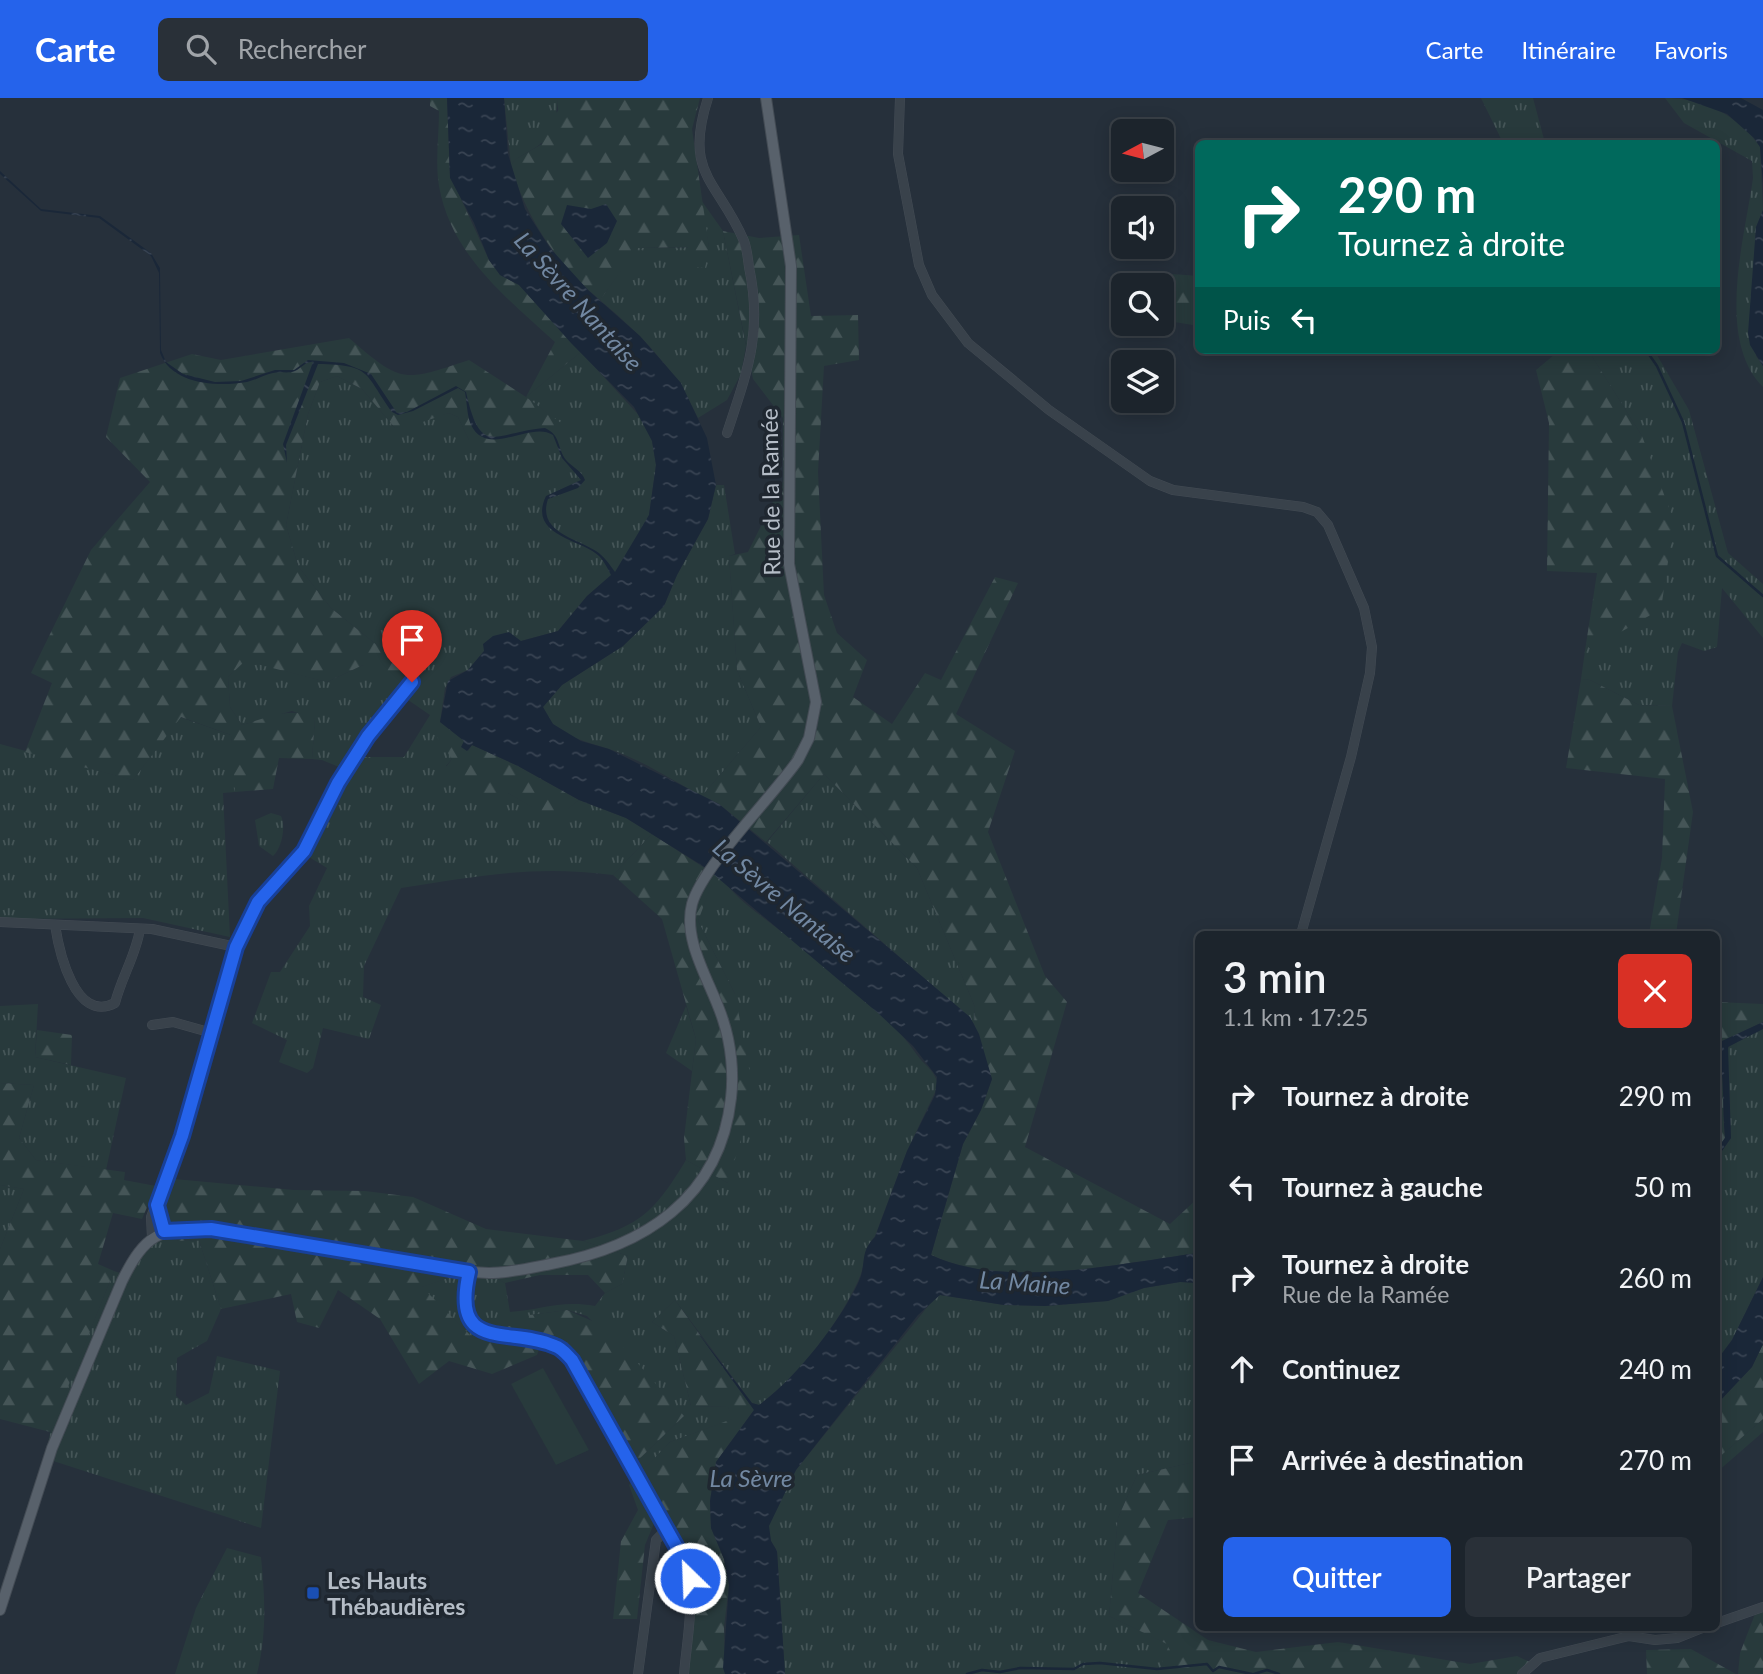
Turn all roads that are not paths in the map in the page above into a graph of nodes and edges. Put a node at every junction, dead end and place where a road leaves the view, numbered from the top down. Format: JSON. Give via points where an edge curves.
{"nodes":[{"id":1,"x":708,"y":98,"type":"edge"},
{"id":2,"x":766,"y":98,"type":"edge"},
{"id":3,"x":900,"y":98,"type":"edge"},
{"id":4,"x":727,"y":433,"type":"dead end"},
{"id":5,"x":412,"y":682,"type":"dead end"},
{"id":6,"x":0,"y":922,"type":"edge"},
{"id":7,"x":55,"y":925,"type":"junction"},
{"id":8,"x":141,"y":929,"type":"junction"},
{"id":9,"x":1302,"y":931,"type":"edge"},
{"id":10,"x":236,"y":947,"type":"junction"},
{"id":11,"x":152,"y":1025,"type":"dead end"},
{"id":12,"x":212,"y":1033,"type":"junction"},
{"id":13,"x":157,"y":1205,"type":"junction"},
{"id":14,"x":164,"y":1231,"type":"junction"},
{"id":15,"x":152,"y":1238,"type":"junction"},
{"id":16,"x":469,"y":1272,"type":"junction"},
{"id":17,"x":667,"y":1529,"type":"junction"},
{"id":18,"x":1763,"y":1607,"type":"edge"},
{"id":19,"x":0,"y":1610,"type":"edge"},
{"id":20,"x":1720,"y":1621,"type":"edge"},
{"id":21,"x":1693,"y":1631,"type":"edge"},
{"id":22,"x":638,"y":1674,"type":"edge"},
{"id":23,"x":684,"y":1674,"type":"edge"},
{"id":24,"x":1522,"y":1674,"type":"edge"}],
"edges":[{"from":1,"to":4,"type":"street","via":[[700,135],[702,168],[744,242],[753,284],[750,366]]},
{"from":2,"to":16,"type":"main road","name":"Rue de la Ramée","via":[[787,228],[791,307],[789,565],[816,702],[802,753],[702,881],[691,907],[690,930],[724,1022],[732,1080],[724,1131],[705,1173],[672,1213],[644,1234],[618,1247],[517,1270]]},
{"from":3,"to":9,"type":"street","via":[[898,154],[919,265],[932,295],[968,343],[1049,410],[1150,481],[1173,491],[1303,508],[1317,512],[1328,525],[1364,608],[1372,647],[1350,757]]},
{"from":5,"to":10,"type":"street","via":[[360,747],[304,851],[258,902]]},
{"from":6,"to":7,"type":"street"},
{"from":7,"to":8,"type":"street"},
{"from":7,"to":8,"type":"street","via":[[68,975],[82,999],[97,1005],[115,1003]]},
{"from":8,"to":10,"type":"street"},
{"from":10,"to":12,"type":"street"},
{"from":11,"to":12,"type":"street","via":[[173,1022]]},
{"from":12,"to":13,"type":"street"},
{"from":13,"to":14,"type":"street"},
{"from":13,"to":15,"type":"street","via":[[151,1217]]},
{"from":14,"to":15,"type":"main road"},
{"from":14,"to":16,"type":"main road","name":"Rue de la Ramée","via":[[211,1229]]},
{"from":15,"to":19,"type":"main road","via":[[133,1258],[122,1281],[52,1448]]},
{"from":16,"to":17,"type":"street","via":[[466,1307],[479,1328],[499,1337],[553,1345],[572,1360]]},
{"from":17,"to":22,"type":"street","via":[[656,1540]]},
{"from":17,"to":23,"type":"street","via":[[690,1578]]},
{"from":18,"to":20,"type":"street"},
{"from":21,"to":24,"type":"street","via":[[1666,1640],[1629,1636],[1540,1658]]}]}
